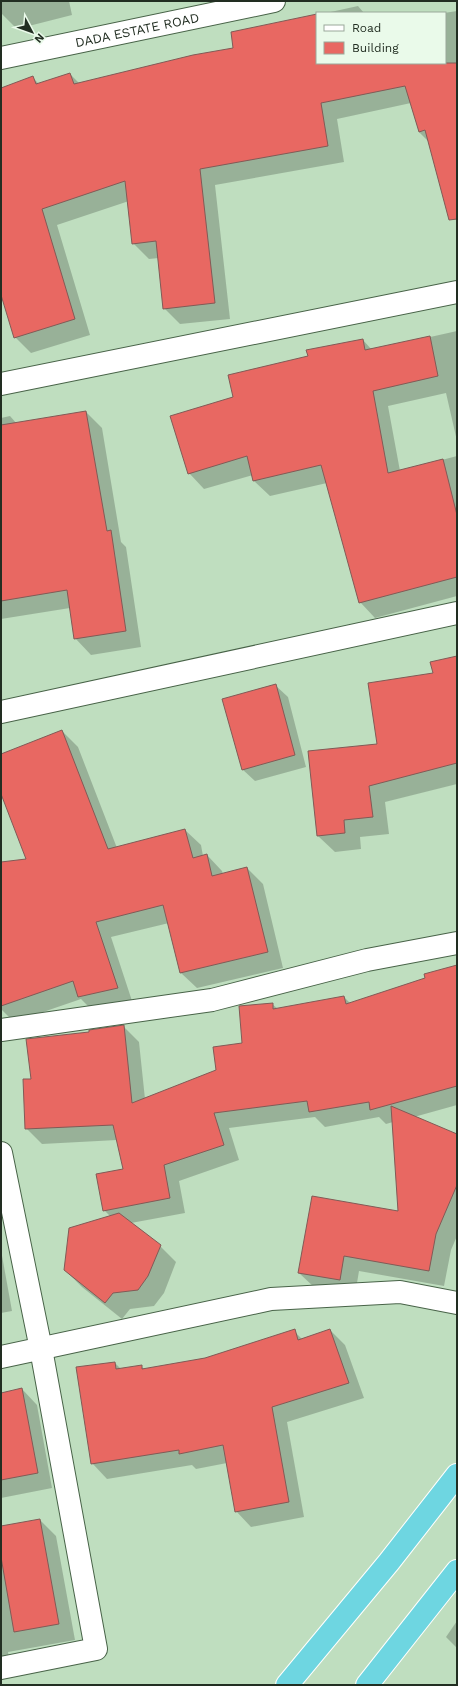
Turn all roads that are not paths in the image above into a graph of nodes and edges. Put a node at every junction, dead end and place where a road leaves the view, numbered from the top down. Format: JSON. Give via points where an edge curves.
{"nodes":[{"id":1,"x":274,"y":1,"type":"edge"},
{"id":2,"x":1,"y":58,"type":"edge"},
{"id":3,"x":457,"y":292,"type":"edge"},
{"id":4,"x":1,"y":384,"type":"edge"},
{"id":5,"x":457,"y":613,"type":"edge"},
{"id":6,"x":1,"y":712,"type":"edge"},
{"id":7,"x":457,"y":943,"type":"edge"},
{"id":8,"x":1,"y":1030,"type":"edge"},
{"id":9,"x":1,"y":1154,"type":"edge"},
{"id":10,"x":457,"y":1303,"type":"edge"},
{"id":11,"x":41,"y":1349,"type":"junction"},
{"id":12,"x":1,"y":1357,"type":"edge"},
{"id":13,"x":457,"y":1475,"type":"edge"},
{"id":14,"x":457,"y":1571,"type":"edge"},
{"id":15,"x":1,"y":1668,"type":"edge"},
{"id":16,"x":287,"y":1685,"type":"edge"},
{"id":17,"x":367,"y":1685,"type":"edge"}],
"edges":[{"from":1,"to":2,"type":"street","name":"DADA ESTATE ROAD"},
{"from":3,"to":4,"type":"street"},
{"from":5,"to":6,"type":"street"},
{"from":7,"to":8,"type":"street","via":[[367,960],[212,1000]]},
{"from":9,"to":11,"type":"street"},
{"from":10,"to":11,"type":"street","via":[[400,1292],[271,1299]]},
{"from":11,"to":12,"type":"street"},
{"from":11,"to":15,"type":"street","via":[[96,1649]]},
{"from":13,"to":16,"type":"highway"},
{"from":14,"to":17,"type":"highway"}]}
